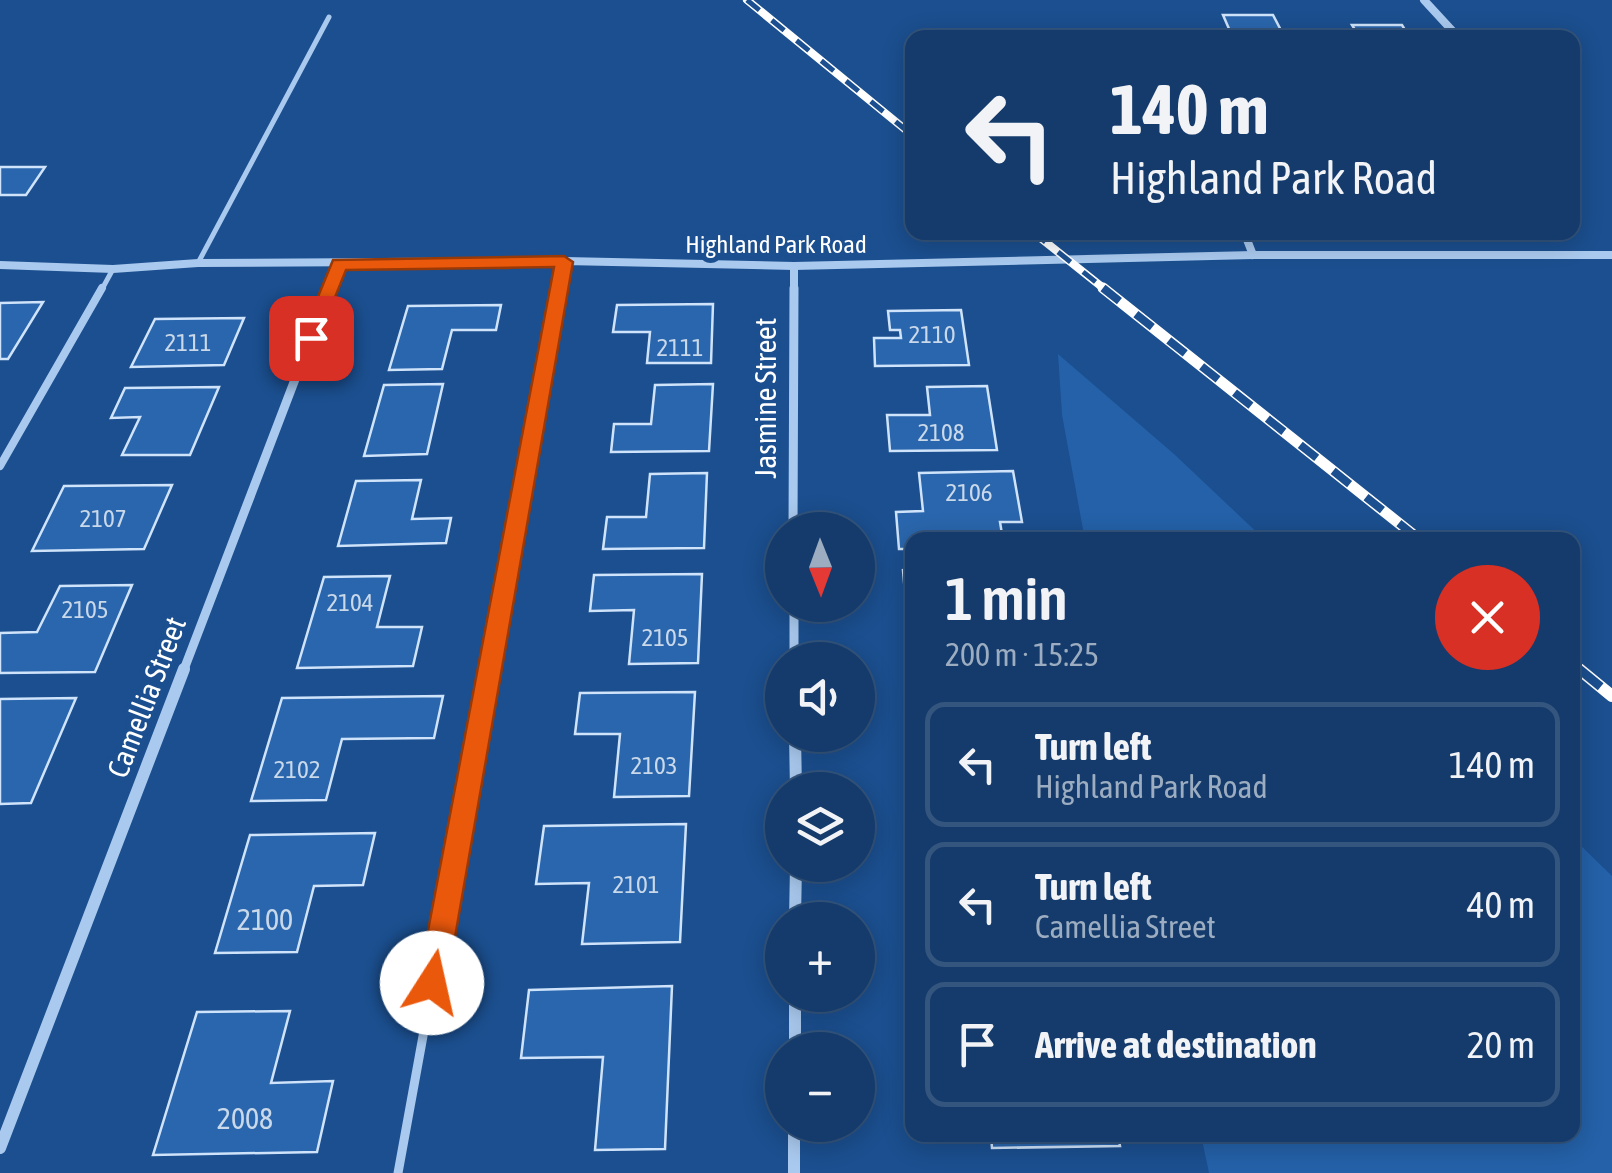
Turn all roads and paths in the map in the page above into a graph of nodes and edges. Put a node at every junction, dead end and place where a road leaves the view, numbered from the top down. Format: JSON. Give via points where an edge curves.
{"nodes":[{"id":1,"x":1424,"y":0,"type":"edge"},
{"id":2,"x":329,"y":17,"type":"dead end"},
{"id":3,"x":1452,"y":30,"type":"edge"},
{"id":4,"x":1247,"y":240,"type":"edge"},
{"id":5,"x":1253,"y":255,"type":"junction"},
{"id":6,"x":1612,"y":255,"type":"edge"},
{"id":7,"x":564,"y":262,"type":"junction"},
{"id":8,"x":198,"y":263,"type":"junction"},
{"id":9,"x":339,"y":264,"type":"junction"},
{"id":10,"x":0,"y":266,"type":"edge"},
{"id":11,"x":794,"y":266,"type":"junction"},
{"id":12,"x":113,"y":270,"type":"junction"},
{"id":13,"x":0,"y":466,"type":"edge"},
{"id":14,"x":793,"y":512,"type":"edge"},
{"id":15,"x":794,"y":1142,"type":"edge"},
{"id":16,"x":0,"y":1148,"type":"edge"},
{"id":17,"x":398,"y":1173,"type":"edge"},
{"id":18,"x":794,"y":1173,"type":"edge"}],
"edges":[{"from":1,"to":3,"type":"street"},
{"from":2,"to":8,"type":"lane"},
{"from":4,"to":5,"type":"street"},
{"from":5,"to":6,"type":"street","name":"Highland Park Road"},
{"from":5,"to":11,"type":"street","name":"Highland Park Road"},
{"from":7,"to":9,"type":"street","name":"Highland Park Road"},
{"from":7,"to":11,"type":"street","name":"Highland Park Road"},
{"from":7,"to":17,"type":"lane"},
{"from":8,"to":9,"type":"street","name":"Highland Park Road"},
{"from":8,"to":12,"type":"street","name":"Highland Park Road"},
{"from":9,"to":16,"type":"street","name":"Camellia Street"},
{"from":10,"to":12,"type":"street","name":"Highland Park Road"},
{"from":11,"to":14,"type":"street","name":"Jasmine Street"},
{"from":12,"to":13,"type":"lane"},
{"from":15,"to":18,"type":"street"}]}
